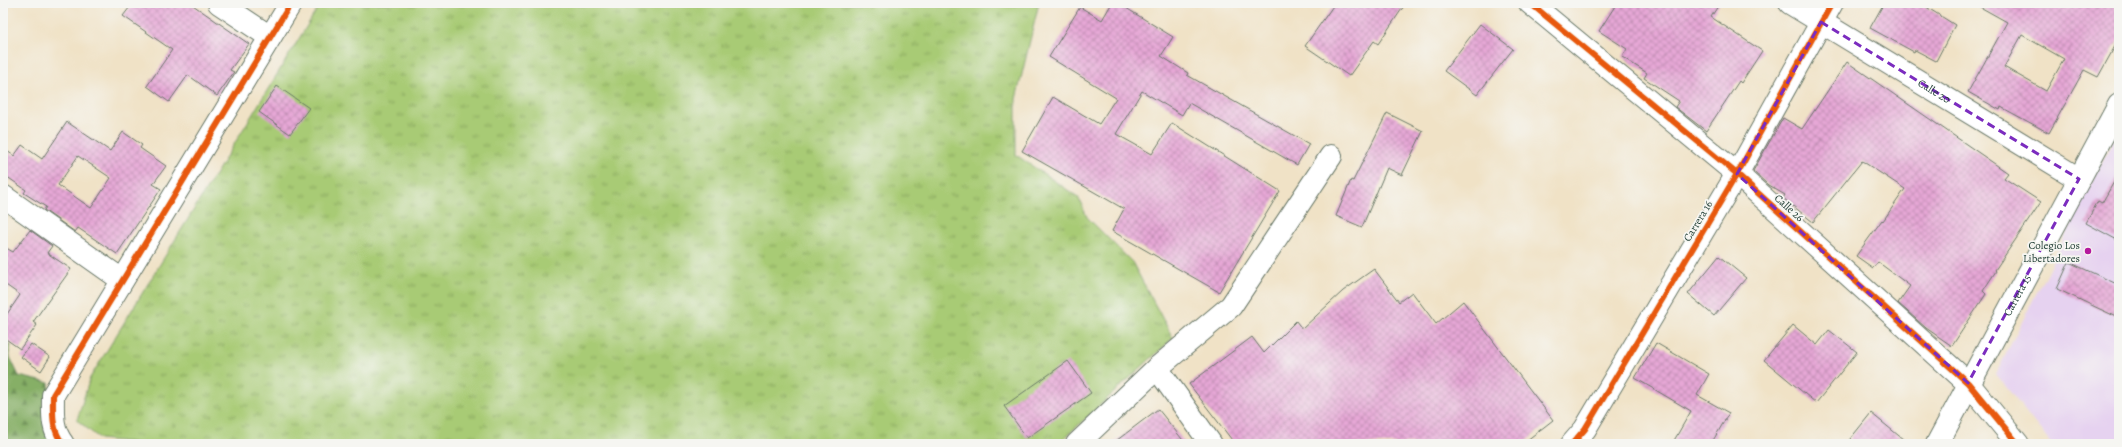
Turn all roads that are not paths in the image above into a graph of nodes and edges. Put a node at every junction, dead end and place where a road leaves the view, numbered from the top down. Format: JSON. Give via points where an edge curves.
{"nodes":[{"id":1,"x":219,"y":3,"type":"edge"},
{"id":2,"x":290,"y":3,"type":"edge"},
{"id":3,"x":1530,"y":3,"type":"edge"},
{"id":4,"x":1790,"y":3,"type":"edge"},
{"id":5,"x":1832,"y":3,"type":"edge"},
{"id":6,"x":1821,"y":22,"type":"junction"},
{"id":7,"x":270,"y":37,"type":"junction"},
{"id":8,"x":2119,"y":104,"type":"edge"},
{"id":9,"x":1331,"y":156,"type":"dead end"},
{"id":10,"x":1737,"y":174,"type":"junction"},
{"id":11,"x":2079,"y":179,"type":"junction"},
{"id":12,"x":3,"y":196,"type":"edge"},
{"id":13,"x":122,"y":280,"type":"junction"},
{"id":14,"x":1158,"y":368,"type":"junction"},
{"id":15,"x":1968,"y":383,"type":"junction"},
{"id":16,"x":63,"y":444,"type":"edge"},
{"id":17,"x":1077,"y":444,"type":"edge"},
{"id":18,"x":1211,"y":444,"type":"edge"},
{"id":19,"x":1572,"y":444,"type":"edge"},
{"id":20,"x":1937,"y":444,"type":"edge"},
{"id":21,"x":2018,"y":444,"type":"edge"}],
"edges":[{"from":1,"to":7,"type":"street"},
{"from":2,"to":7,"type":"street"},
{"from":3,"to":10,"type":"street","name":"Calle 26"},
{"from":4,"to":6,"type":"street","name":"Calle 20"},
{"from":5,"to":6,"type":"street","name":"Carrera 16"},
{"from":6,"to":10,"type":"street","name":"Carrera 16"},
{"from":6,"to":11,"type":"street","name":"Calle 20"},
{"from":7,"to":13,"type":"street"},
{"from":8,"to":11,"type":"street","name":"Carrera 15"},
{"from":9,"to":14,"type":"street","via":[[1231,306]]},
{"from":10,"to":15,"type":"street","name":"Calle 26"},
{"from":10,"to":19,"type":"street","name":"Carrera 16","via":[[1585,429]]},
{"from":11,"to":15,"type":"street","name":"Carrera 15"},
{"from":12,"to":13,"type":"street"},
{"from":13,"to":16,"type":"street","via":[[53,395],[52,421],[57,437]]},
{"from":14,"to":17,"type":"street"},
{"from":14,"to":18,"type":"street"},
{"from":15,"to":20,"type":"street","name":"Carrera 15"},
{"from":15,"to":21,"type":"street","name":"Calle 26"}]}
